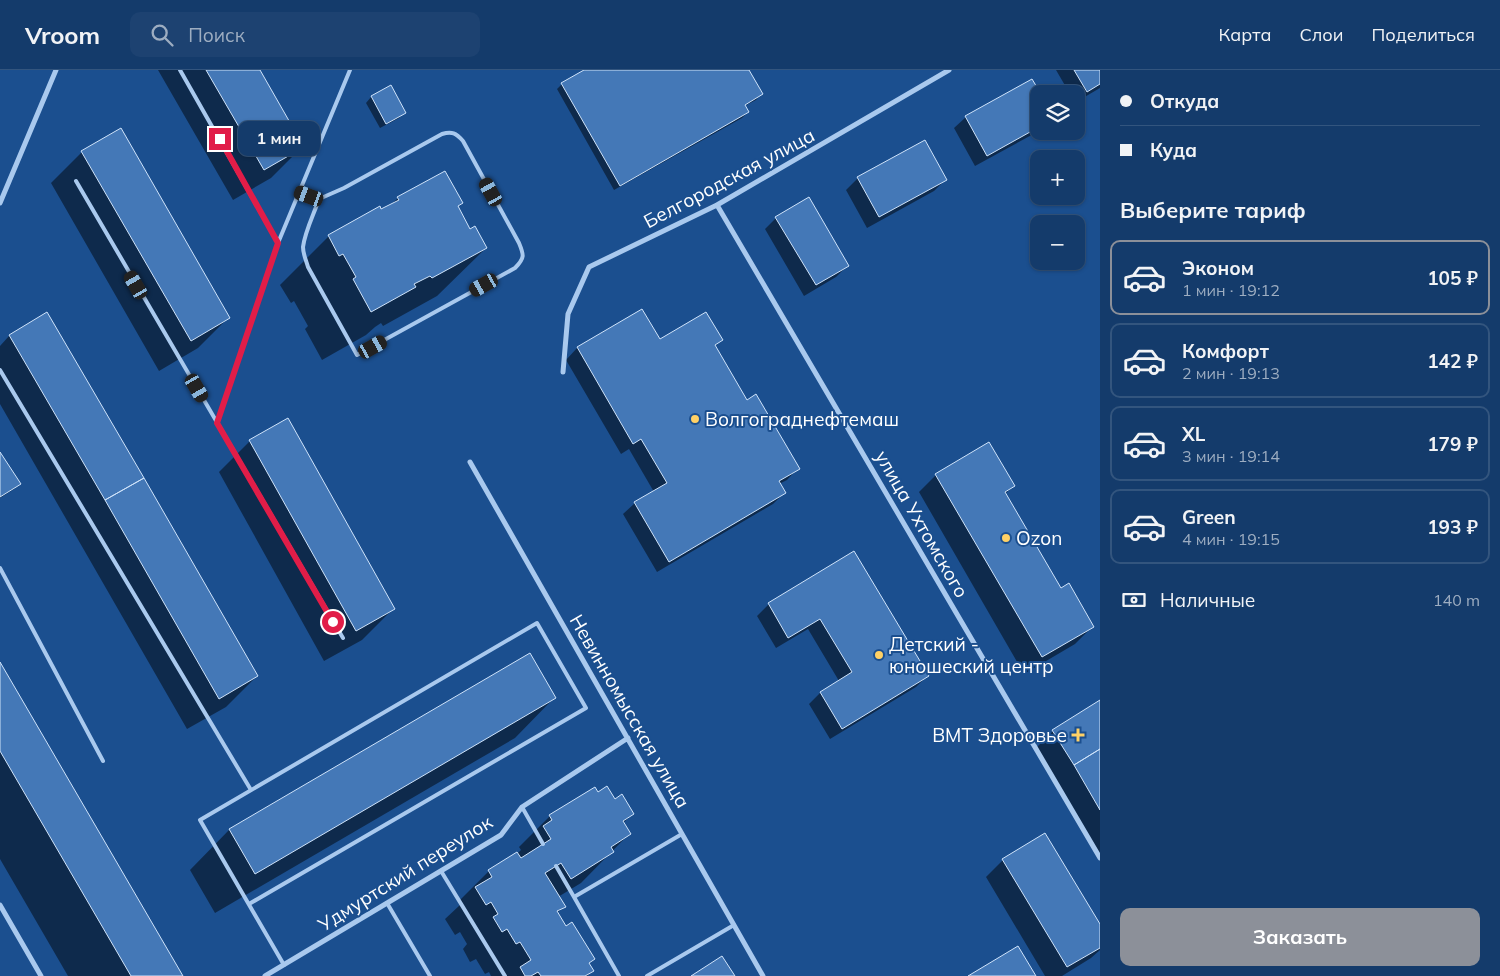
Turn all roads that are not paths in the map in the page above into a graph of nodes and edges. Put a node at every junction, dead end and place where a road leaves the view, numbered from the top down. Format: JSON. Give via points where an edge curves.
{"nodes":[{"id":1,"x":56,"y":70,"type":"edge"},
{"id":2,"x":180,"y":70,"type":"edge"},
{"id":3,"x":350,"y":70,"type":"edge"},
{"id":4,"x":949,"y":70,"type":"edge"},
{"id":5,"x":76,"y":181,"type":"dead end"},
{"id":6,"x":299,"y":192,"type":"junction"},
{"id":7,"x":319,"y":199,"type":"junction"},
{"id":8,"x":0,"y":203,"type":"edge"},
{"id":9,"x":718,"y":205,"type":"junction"},
{"id":10,"x":278,"y":243,"type":"junction"},
{"id":11,"x":0,"y":370,"type":"edge"},
{"id":12,"x":563,"y":372,"type":"dead end"},
{"id":13,"x":217,"y":423,"type":"junction"},
{"id":14,"x":470,"y":462,"type":"dead end"},
{"id":15,"x":0,"y":568,"type":"edge"},
{"id":16,"x":343,"y":638,"type":"dead end"},
{"id":17,"x":628,"y":738,"type":"junction"},
{"id":18,"x":103,"y":761,"type":"dead end"},
{"id":19,"x":251,"y":790,"type":"junction"},
{"id":20,"x":522,"y":807,"type":"junction"},
{"id":21,"x":682,"y":834,"type":"junction"},
{"id":22,"x":543,"y":844,"type":"dead end"},
{"id":23,"x":1100,"y":858,"type":"edge"},
{"id":24,"x":556,"y":866,"type":"dead end"},
{"id":25,"x":441,"y":871,"type":"junction"},
{"id":26,"x":574,"y":898,"type":"junction"},
{"id":27,"x":387,"y":903,"type":"junction"},
{"id":28,"x":249,"y":904,"type":"junction"},
{"id":29,"x":0,"y":905,"type":"edge"},
{"id":30,"x":734,"y":925,"type":"junction"},
{"id":31,"x":284,"y":965,"type":"junction"},
{"id":32,"x":41,"y":976,"type":"edge"},
{"id":33,"x":265,"y":976,"type":"edge"},
{"id":34,"x":430,"y":976,"type":"edge"},
{"id":35,"x":505,"y":976,"type":"edge"},
{"id":36,"x":618,"y":976,"type":"edge"},
{"id":37,"x":647,"y":976,"type":"edge"},
{"id":38,"x":763,"y":976,"type":"edge"}],
"edges":[{"from":1,"to":8,"type":"street"},
{"from":2,"to":10,"type":"lane"},
{"from":3,"to":6,"type":"lane"},
{"from":4,"to":9,"type":"street","name":"Белгородская улица"},
{"from":5,"to":13,"type":"lane"},
{"from":6,"to":7,"type":"lane"},
{"from":6,"to":10,"type":"lane"},
{"from":7,"to":7,"type":"lane","via":[[450,131],[463,141],[515,234],[523,253],[521,262],[357,355],[304,256],[306,235]]},
{"from":9,"to":12,"type":"street","name":"Белгородская улица","via":[[589,267],[568,314]]},
{"from":9,"to":23,"type":"street","name":"улица Ухтомского"},
{"from":10,"to":13,"type":"lane"},
{"from":11,"to":19,"type":"lane"},
{"from":13,"to":16,"type":"lane"},
{"from":14,"to":17,"type":"street","name":"Невинномысская улица"},
{"from":15,"to":18,"type":"lane"},
{"from":17,"to":20,"type":"street","name":"Удмуртский переулок"},
{"from":17,"to":21,"type":"street","name":"Невинномысская улица"},
{"from":19,"to":28,"type":"lane","via":[[200,820]]},
{"from":19,"to":28,"type":"lane","via":[[537,623],[586,708]]},
{"from":20,"to":22,"type":"lane"},
{"from":20,"to":25,"type":"street","name":"Удмуртский переулок","via":[[501,835]]},
{"from":21,"to":26,"type":"lane"},
{"from":21,"to":30,"type":"street","name":"Невинномысская улица"},
{"from":24,"to":26,"type":"lane"},
{"from":25,"to":27,"type":"street","name":"Удмуртский переулок"},
{"from":25,"to":35,"type":"lane"},
{"from":26,"to":36,"type":"lane"},
{"from":27,"to":31,"type":"street","name":"Удмуртский переулок"},
{"from":27,"to":34,"type":"lane"},
{"from":28,"to":31,"type":"lane"},
{"from":29,"to":32,"type":"street"},
{"from":30,"to":37,"type":"lane"},
{"from":30,"to":38,"type":"street","name":"Невинномысская улица"},
{"from":31,"to":33,"type":"street","name":"Удмуртский переулок"}]}
